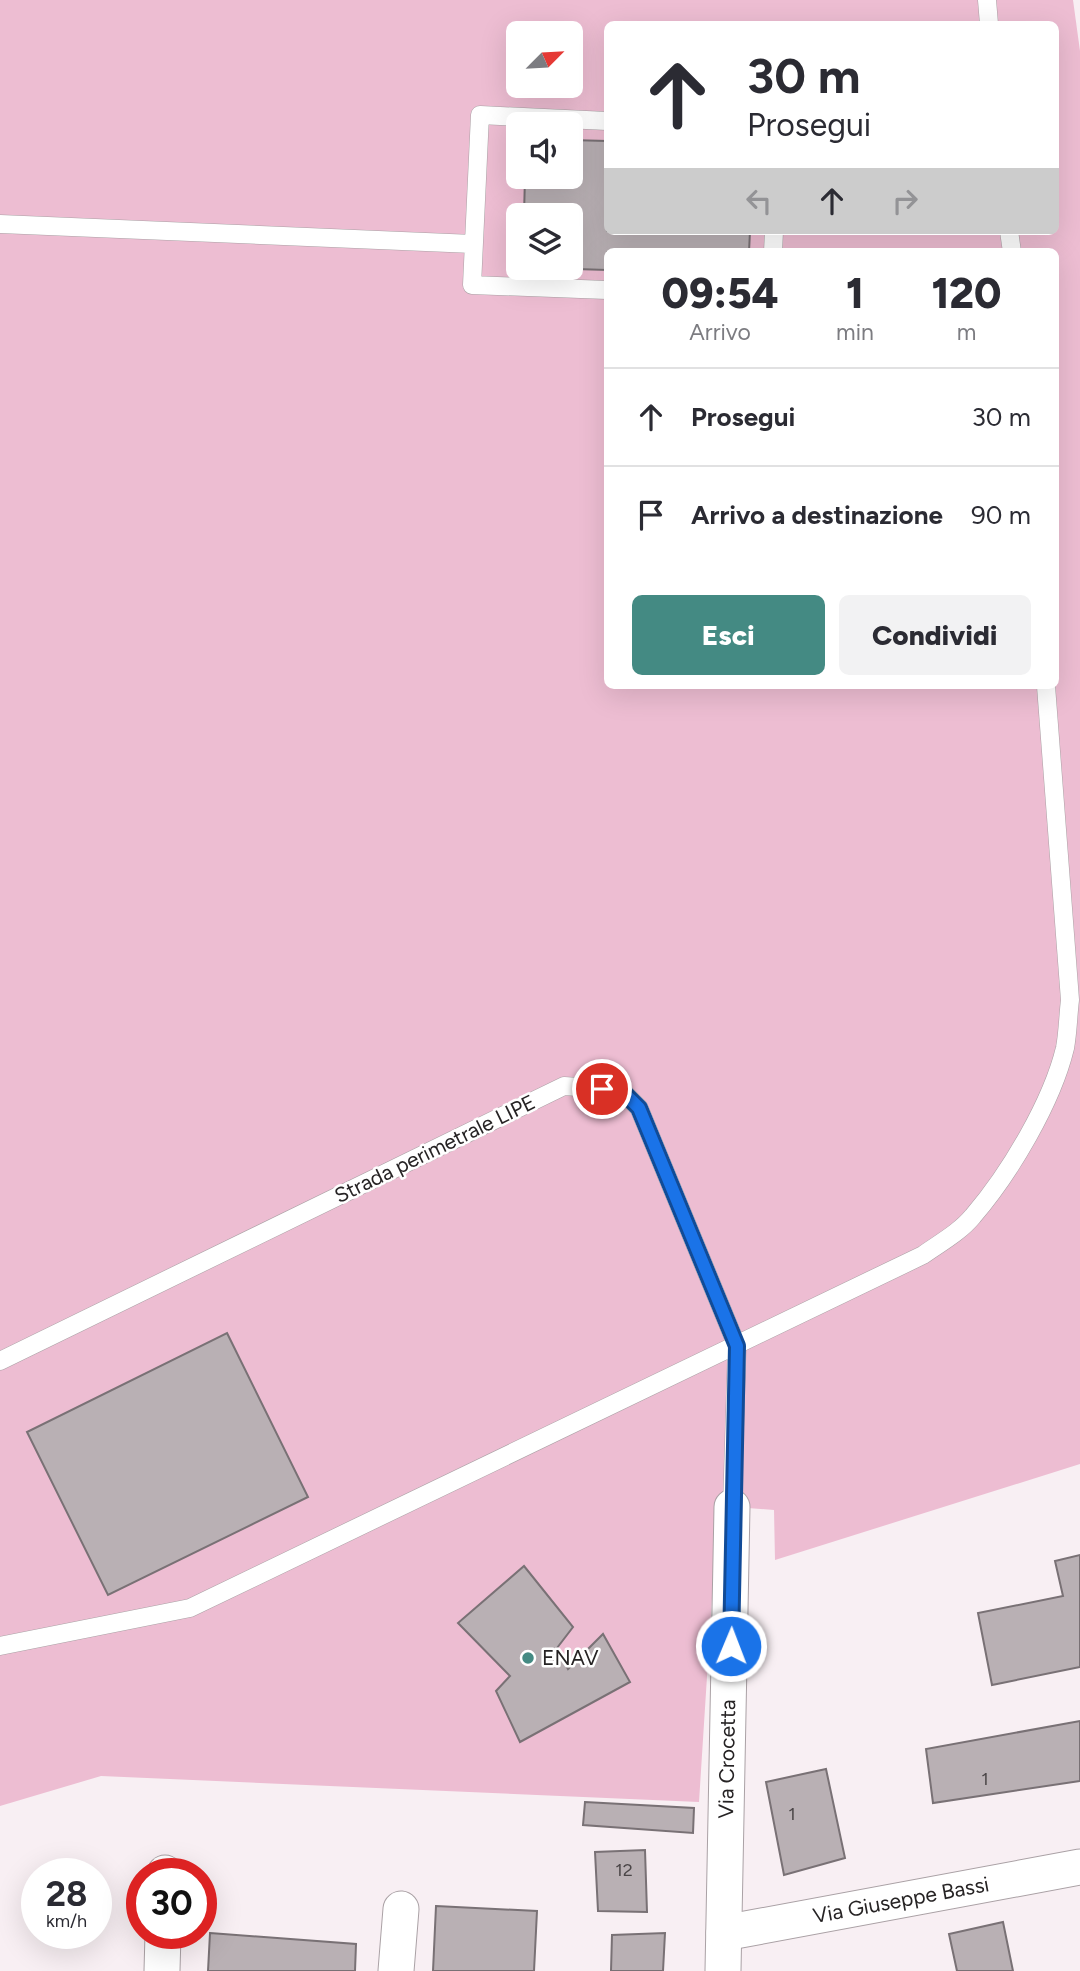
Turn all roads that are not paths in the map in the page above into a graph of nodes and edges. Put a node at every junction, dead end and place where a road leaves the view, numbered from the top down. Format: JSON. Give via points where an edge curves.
{"nodes":[{"id":1,"x":987,"y":0,"type":"edge"},
{"id":2,"x":989,"y":21,"type":"edge"},
{"id":3,"x":604,"y":121,"type":"edge"},
{"id":4,"x":0,"y":224,"type":"edge"},
{"id":5,"x":473,"y":244,"type":"junction"},
{"id":6,"x":604,"y":290,"type":"edge"},
{"id":7,"x":1046,"y":689,"type":"edge"},
{"id":8,"x":737,"y":1346,"type":"junction"},
{"id":9,"x":0,"y":1362,"type":"edge"},
{"id":10,"x":732,"y":1507,"type":"joint"},
{"id":11,"x":0,"y":1646,"type":"edge"},
{"id":12,"x":1080,"y":1867,"type":"edge"},
{"id":13,"x":401,"y":1909,"type":"dead end"},
{"id":14,"x":724,"y":1934,"type":"junction"},
{"id":15,"x":163,"y":1949,"type":"edge"},
{"id":16,"x":162,"y":1971,"type":"edge"},
{"id":17,"x":396,"y":1971,"type":"edge"},
{"id":18,"x":723,"y":1971,"type":"edge"}],
"edges":[{"from":1,"to":2,"type":"lane"},
{"from":3,"to":5,"type":"lane","via":[[480,115]]},
{"from":4,"to":5,"type":"lane"},
{"from":5,"to":6,"type":"lane","via":[[472,285]]},
{"from":7,"to":8,"type":"lane","via":[[1070,1000],[1065,1046],[1053,1088],[994,1188],[954,1234],[923,1255]]},
{"from":8,"to":9,"type":"lane","name":"Strada perimetrale LIPE","via":[[639,1108],[621,1090],[564,1086]]},
{"from":8,"to":10,"type":"lane","name":"Strada perimetrale LIPE"},
{"from":8,"to":11,"type":"lane","via":[[190,1608]]},
{"from":10,"to":14,"type":"street","name":"Via Crocetta"},
{"from":12,"to":14,"type":"street","name":"Via Giuseppe Bassi"},
{"from":13,"to":17,"type":"street"},
{"from":14,"to":18,"type":"street","name":"Via Crocetta"},
{"from":15,"to":16,"type":"street"}]}
